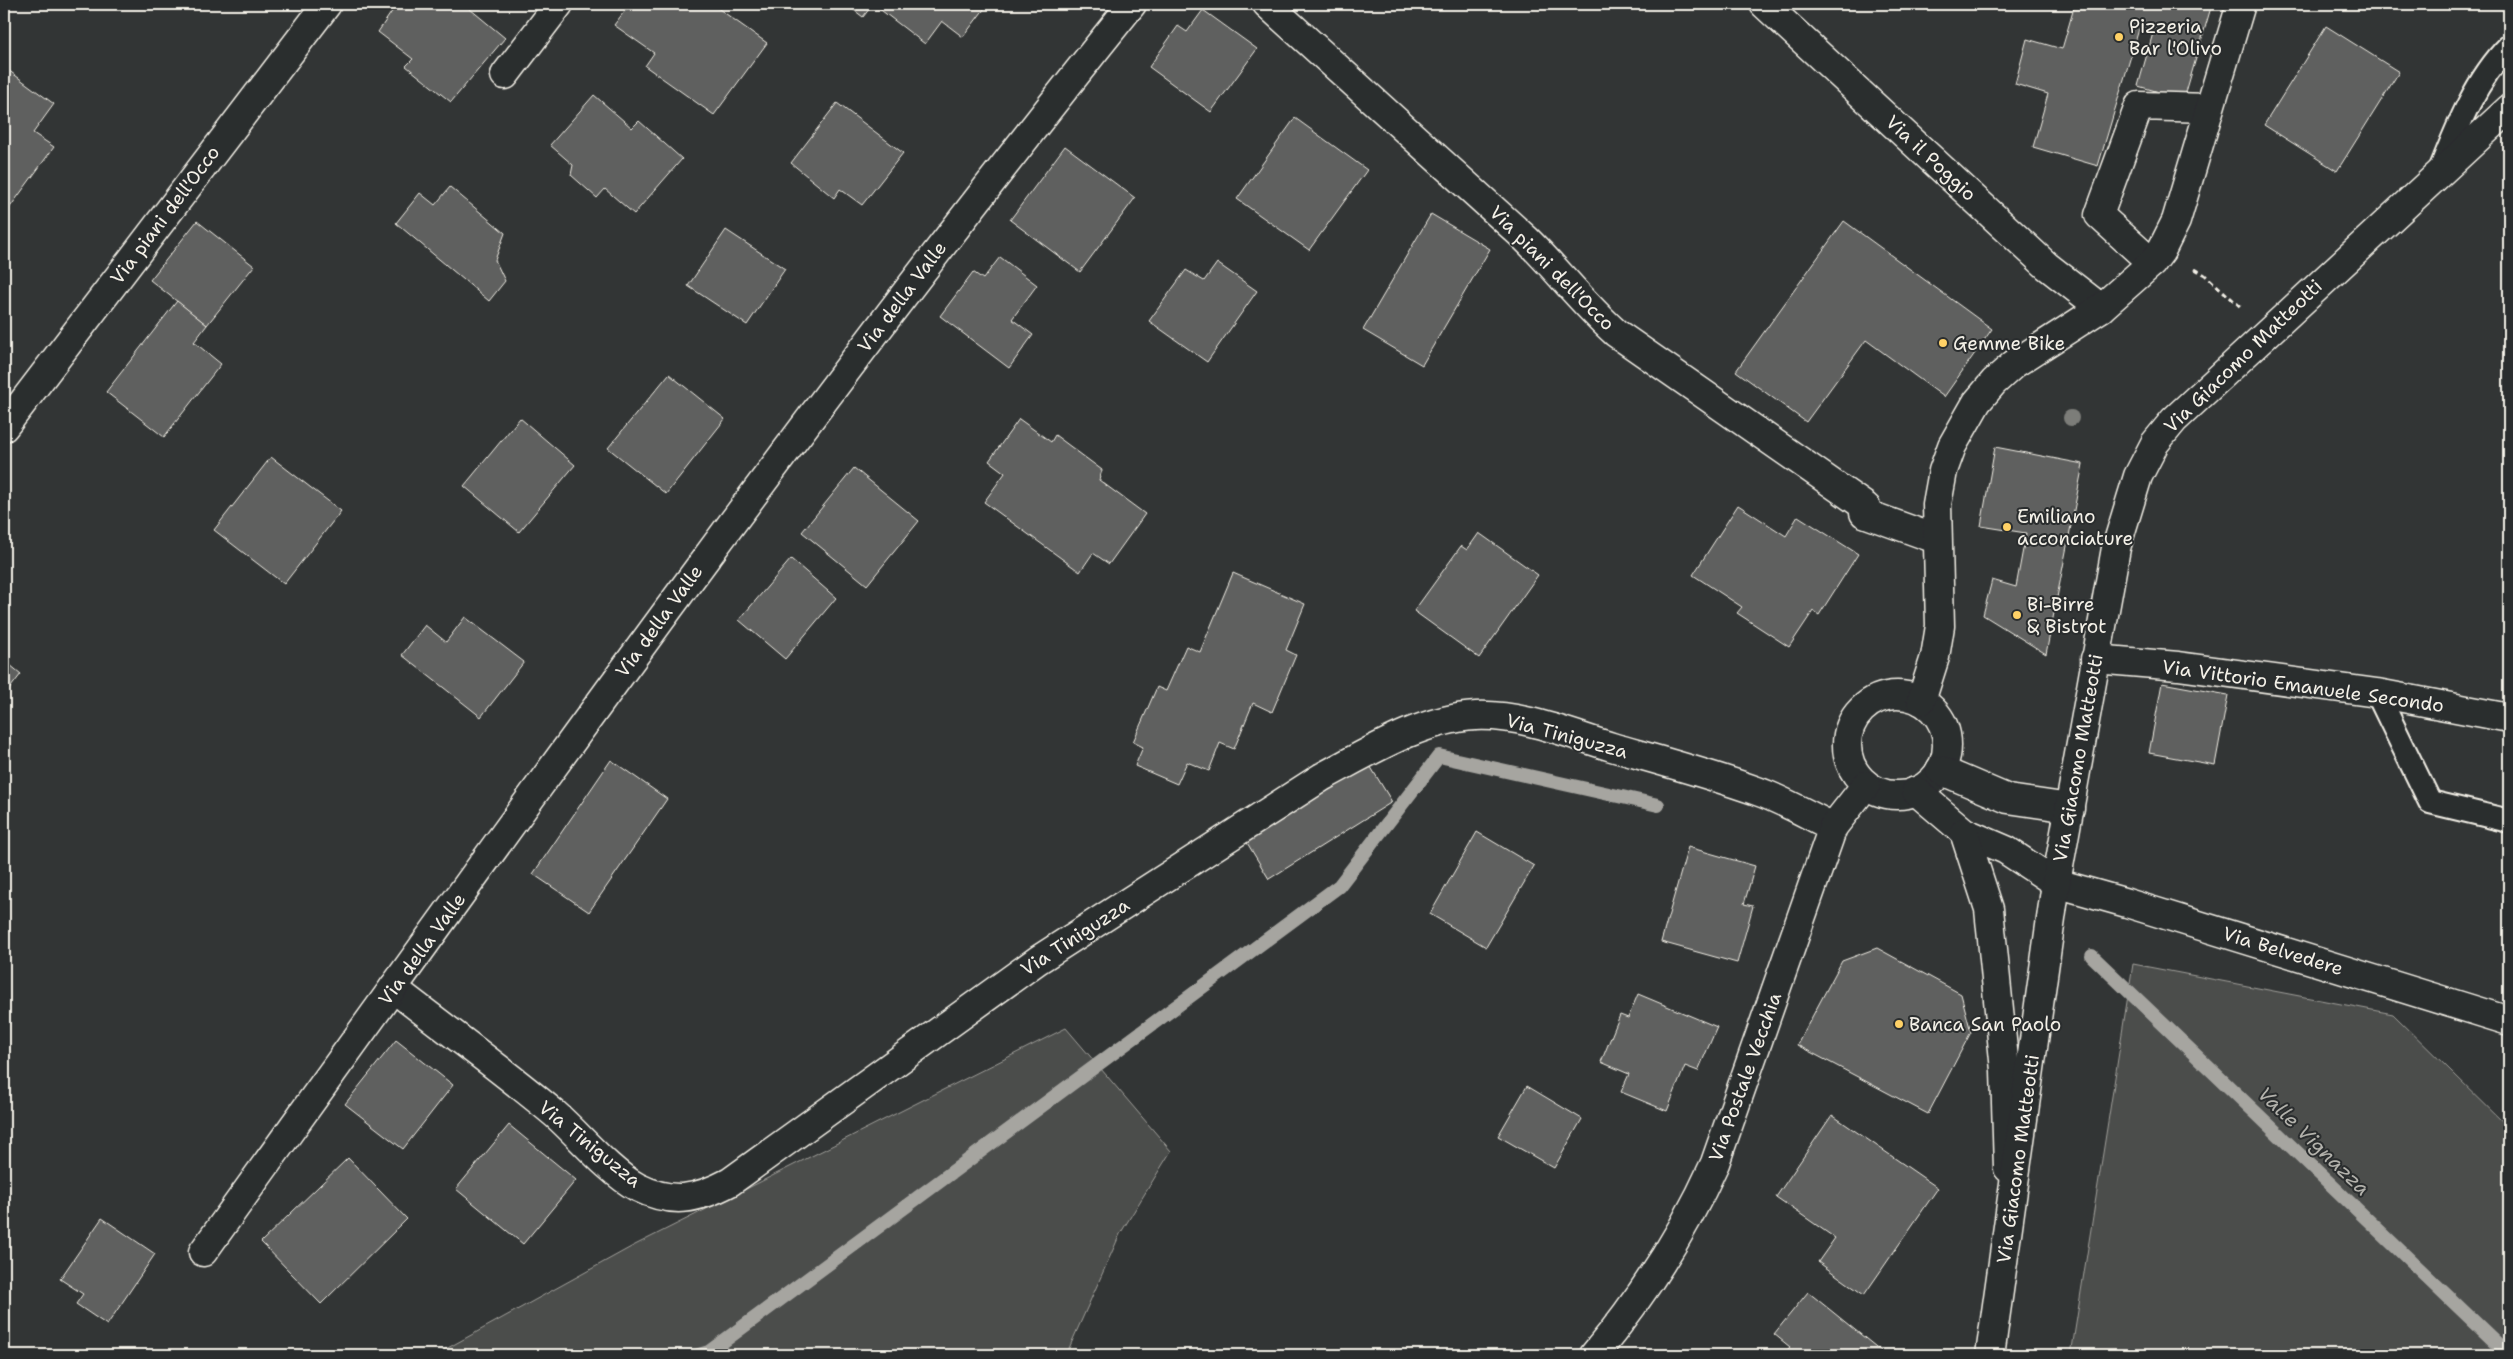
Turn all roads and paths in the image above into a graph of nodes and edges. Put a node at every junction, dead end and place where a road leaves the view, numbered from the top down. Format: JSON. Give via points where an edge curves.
{"nodes":[{"id":1,"x":327,"y":4,"type":"edge"},
{"id":2,"x":559,"y":4,"type":"edge"},
{"id":3,"x":1132,"y":4,"type":"edge"},
{"id":4,"x":1267,"y":4,"type":"edge"},
{"id":5,"x":1764,"y":4,"type":"edge"},
{"id":6,"x":2241,"y":4,"type":"edge"},
{"id":7,"x":2509,"y":46,"type":"edge"},
{"id":8,"x":505,"y":74,"type":"dead end"},
{"id":9,"x":2209,"y":108,"type":"junction"},
{"id":10,"x":2509,"y":108,"type":"edge"},
{"id":11,"x":2439,"y":174,"type":"junction"},
{"id":12,"x":2157,"y":257,"type":"junction"},
{"id":13,"x":2101,"y":308,"type":"junction"},
{"id":14,"x":2268,"y":331,"type":"junction"},
{"id":15,"x":4,"y":427,"type":"edge"},
{"id":16,"x":1936,"y":539,"type":"junction"},
{"id":17,"x":2095,"y":659,"type":"junction"},
{"id":18,"x":2377,"y":692,"type":"junction"},
{"id":19,"x":1921,"y":700,"type":"junction"},
{"id":20,"x":2509,"y":718,"type":"edge"},
{"id":21,"x":1940,"y":770,"type":"junction"},
{"id":22,"x":1866,"y":785,"type":"junction"},
{"id":23,"x":1916,"y":792,"type":"junction"},
{"id":24,"x":2070,"y":808,"type":"junction"},
{"id":25,"x":2509,"y":821,"type":"edge"},
{"id":26,"x":1833,"y":827,"type":"junction"},
{"id":27,"x":1964,"y":832,"type":"junction"},
{"id":28,"x":2056,"y":883,"type":"junction"},
{"id":29,"x":393,"y":988,"type":"junction"},
{"id":30,"x":2509,"y":1021,"type":"edge"},
{"id":31,"x":2010,"y":1216,"type":"junction"},
{"id":32,"x":204,"y":1252,"type":"dead end"},
{"id":33,"x":1594,"y":1355,"type":"edge"},
{"id":34,"x":1990,"y":1355,"type":"edge"}],
"edges":[{"from":1,"to":15,"type":"street","name":"Via piani dell'Occo"},
{"from":2,"to":8,"type":"street"},
{"from":3,"to":29,"type":"street","name":"Via della Valle","via":[[1002,166],[716,542]]},
{"from":4,"to":16,"type":"street","name":"Via piani dell'Occo","via":[[1526,239],[1593,313],[1616,333],[1866,507],[1864,513]]},
{"from":5,"to":13,"type":"street","name":"Via il Poggio","via":[[2047,266]]},
{"from":6,"to":9,"type":"street"},
{"from":7,"to":11,"type":"lane","via":[[2468,106]]},
{"from":9,"to":12,"type":"street","via":[[2176,221]]},
{"from":9,"to":12,"type":"street","via":[[2139,106],[2100,215]]},
{"from":10,"to":11,"type":"street","name":"Via Giacomo Matteotti"},
{"from":11,"to":14,"type":"street","name":"Via Giacomo Matteotti"},
{"from":12,"to":13,"type":"street"},
{"from":12,"to":14,"type":"path","via":[[2205,275]]},
{"from":13,"to":16,"type":"street","via":[[2014,364],[1977,402],[1952,446],[1943,471],[1937,504]]},
{"from":14,"to":17,"type":"street","name":"Via Giacomo Matteotti","via":[[2174,420],[2155,443],[2138,476],[2116,548]]},
{"from":16,"to":19,"type":"street","via":[[1940,626]]},
{"from":17,"to":18,"type":"street","name":"Via Vittorio Emanuele Secondo","via":[[2178,666]]},
{"from":17,"to":24,"type":"street","name":"Via Giacomo Matteotti"},
{"from":18,"to":20,"type":"street","name":"Via Vittorio Emanuele Secondo"},
{"from":18,"to":25,"type":"lane","via":[[2430,802]]},
{"from":19,"to":21,"type":"street","via":[[1938,717],[1947,739],[1946,755]]},
{"from":19,"to":22,"type":"street","via":[[1888,695],[1860,711],[1851,725],[1847,741],[1848,758]]},
{"from":21,"to":23,"type":"street","via":[[1930,783]]},
{"from":21,"to":24,"type":"street","via":[[2008,799]]},
{"from":22,"to":23,"type":"street","via":[[1882,793],[1899,796]]},
{"from":22,"to":26,"type":"street","name":"Via Postale Vecchia"},
{"from":23,"to":27,"type":"street"},
{"from":24,"to":28,"type":"street","name":"Via Giacomo Matteotti"},
{"from":26,"to":29,"type":"street","name":"Via Tiniguzza","via":[[1759,792],[1546,726],[1476,716],[1445,721],[1370,751],[1322,777],[1038,960],[730,1182],[706,1195],[683,1199],[637,1187],[554,1114]]},
{"from":26,"to":33,"type":"street","name":"Via Postale Vecchia","via":[[1715,1163],[1680,1235],[1620,1324]]},
{"from":27,"to":28,"type":"street","name":"Via Belvedere","via":[[2006,850]]},
{"from":27,"to":31,"type":"street","via":[[1990,908],[2005,1070]]},
{"from":28,"to":30,"type":"street","name":"Via Belvedere"},
{"from":28,"to":31,"type":"street","name":"Via Giacomo Matteotti"},
{"from":29,"to":32,"type":"street","name":"Via della Valle"},
{"from":31,"to":34,"type":"street","name":"Via Giacomo Matteotti"}]}
